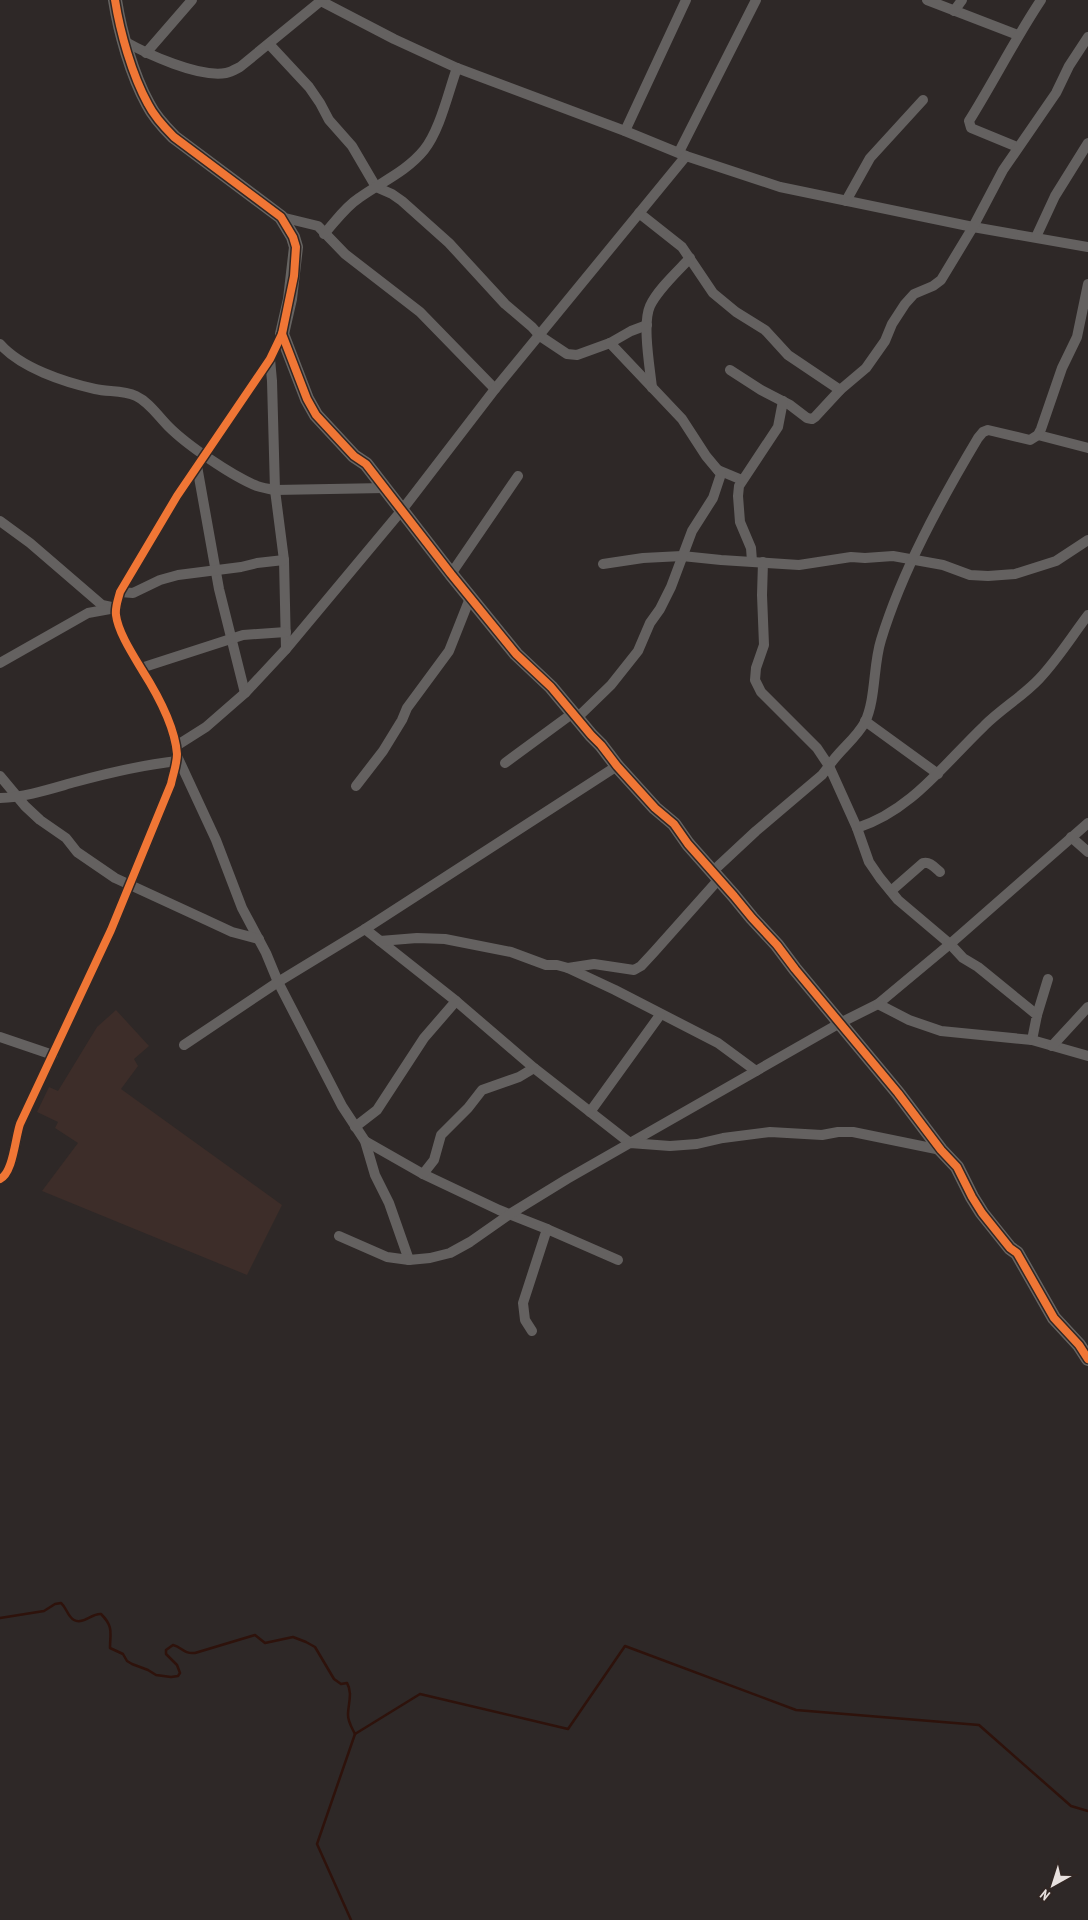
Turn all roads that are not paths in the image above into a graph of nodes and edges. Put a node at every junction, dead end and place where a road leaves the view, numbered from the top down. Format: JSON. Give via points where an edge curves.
{"nodes":[{"id":1,"x":115,"y":0,"type":"edge"},
{"id":2,"x":192,"y":0,"type":"edge"},
{"id":3,"x":321,"y":0,"type":"edge"},
{"id":4,"x":686,"y":0,"type":"edge"},
{"id":5,"x":756,"y":0,"type":"edge"},
{"id":6,"x":927,"y":0,"type":"edge"},
{"id":7,"x":962,"y":0,"type":"edge"},
{"id":8,"x":1041,"y":0,"type":"edge"},
{"id":9,"x":954,"y":11,"type":"junction"},
{"id":10,"x":1018,"y":35,"type":"junction"},
{"id":11,"x":1088,"y":37,"type":"edge"},
{"id":12,"x":124,"y":41,"type":"junction"},
{"id":13,"x":269,"y":44,"type":"junction"},
{"id":14,"x":146,"y":54,"type":"junction"},
{"id":15,"x":456,"y":68,"type":"junction"},
{"id":16,"x":923,"y":100,"type":"dead end"},
{"id":17,"x":625,"y":131,"type":"junction"},
{"id":18,"x":1088,"y":143,"type":"edge"},
{"id":19,"x":1017,"y":147,"type":"junction"},
{"id":20,"x":682,"y":154,"type":"junction"},
{"id":21,"x":376,"y":187,"type":"junction"},
{"id":22,"x":846,"y":201,"type":"junction"},
{"id":23,"x":639,"y":213,"type":"junction"},
{"id":24,"x":281,"y":217,"type":"junction"},
{"id":25,"x":972,"y":227,"type":"junction"},
{"id":26,"x":324,"y":234,"type":"junction"},
{"id":27,"x":1036,"y":237,"type":"junction"},
{"id":28,"x":1087,"y":245,"type":"edge"},
{"id":29,"x":690,"y":258,"type":"junction"},
{"id":30,"x":1088,"y":284,"type":"edge"},
{"id":31,"x":647,"y":325,"type":"junction"},
{"id":32,"x":282,"y":334,"type":"junction"},
{"id":33,"x":540,"y":336,"type":"junction"},
{"id":34,"x":610,"y":343,"type":"junction"},
{"id":35,"x":0,"y":344,"type":"edge"},
{"id":36,"x":270,"y":359,"type":"junction"},
{"id":37,"x":730,"y":370,"type":"dead end"},
{"id":38,"x":652,"y":388,"type":"junction"},
{"id":39,"x":495,"y":389,"type":"junction"},
{"id":40,"x":840,"y":390,"type":"junction"},
{"id":41,"x":783,"y":401,"type":"junction"},
{"id":42,"x":1038,"y":435,"type":"junction"},
{"id":43,"x":1088,"y":448,"type":"edge"},
{"id":44,"x":205,"y":455,"type":"junction"},
{"id":45,"x":197,"y":466,"type":"junction"},
{"id":46,"x":718,"y":470,"type":"junction"},
{"id":47,"x":518,"y":476,"type":"dead end"},
{"id":48,"x":742,"y":480,"type":"junction"},
{"id":49,"x":385,"y":488,"type":"junction"},
{"id":50,"x":275,"y":490,"type":"junction"},
{"id":51,"x":402,"y":510,"type":"junction"},
{"id":52,"x":0,"y":522,"type":"edge"},
{"id":53,"x":1088,"y":540,"type":"edge"},
{"id":54,"x":682,"y":556,"type":"junction"},
{"id":55,"x":913,"y":558,"type":"junction"},
{"id":56,"x":284,"y":560,"type":"junction"},
{"id":57,"x":752,"y":562,"type":"junction"},
{"id":58,"x":763,"y":562,"type":"junction"},
{"id":59,"x":603,"y":564,"type":"dead end"},
{"id":60,"x":217,"y":571,"type":"junction"},
{"id":61,"x":451,"y":574,"type":"junction"},
{"id":62,"x":120,"y":592,"type":"junction"},
{"id":63,"x":470,"y":598,"type":"junction"},
{"id":64,"x":116,"y":608,"type":"junction"},
{"id":65,"x":1087,"y":621,"type":"edge"},
{"id":66,"x":286,"y":632,"type":"junction"},
{"id":67,"x":231,"y":638,"type":"junction"},
{"id":68,"x":286,"y":649,"type":"junction"},
{"id":69,"x":0,"y":663,"type":"edge"},
{"id":70,"x":141,"y":668,"type":"junction"},
{"id":71,"x":245,"y":693,"type":"junction"},
{"id":72,"x":575,"y":715,"type":"junction"},
{"id":73,"x":865,"y":720,"type":"junction"},
{"id":74,"x":177,"y":754,"type":"junction"},
{"id":75,"x":506,"y":763,"type":"dead end"},
{"id":76,"x":616,"y":766,"type":"junction"},
{"id":77,"x":829,"y":766,"type":"junction"},
{"id":78,"x":938,"y":774,"type":"junction"},
{"id":79,"x":0,"y":776,"type":"edge"},
{"id":80,"x":356,"y":786,"type":"dead end"},
{"id":81,"x":0,"y":798,"type":"edge"},
{"id":82,"x":18,"y":798,"type":"junction"},
{"id":83,"x":1088,"y":823,"type":"edge"},
{"id":84,"x":857,"y":828,"type":"junction"},
{"id":85,"x":1071,"y":837,"type":"junction"},
{"id":86,"x":1088,"y":852,"type":"edge"},
{"id":87,"x":940,"y":872,"type":"dead end"},
{"id":88,"x":715,"y":876,"type":"junction"},
{"id":89,"x":129,"y":884,"type":"junction"},
{"id":90,"x":891,"y":891,"type":"junction"},
{"id":91,"x":365,"y":929,"type":"junction"},
{"id":92,"x":259,"y":940,"type":"junction"},
{"id":93,"x":380,"y":941,"type":"junction"},
{"id":94,"x":950,"y":944,"type":"junction"},
{"id":95,"x":568,"y":968,"type":"junction"},
{"id":96,"x":1048,"y":979,"type":"dead end"},
{"id":97,"x":278,"y":982,"type":"junction"},
{"id":98,"x":456,"y":1001,"type":"junction"},
{"id":99,"x":878,"y":1004,"type":"junction"},
{"id":100,"x":1088,"y":1007,"type":"edge"},
{"id":101,"x":660,"y":1015,"type":"junction"},
{"id":102,"x":1037,"y":1015,"type":"junction"},
{"id":103,"x":840,"y":1024,"type":"junction"},
{"id":104,"x":0,"y":1037,"type":"edge"},
{"id":105,"x":1032,"y":1040,"type":"junction"},
{"id":106,"x":184,"y":1045,"type":"dead end"},
{"id":107,"x":1052,"y":1046,"type":"junction"},
{"id":108,"x":53,"y":1055,"type":"junction"},
{"id":109,"x":1088,"y":1056,"type":"edge"},
{"id":110,"x":534,"y":1068,"type":"junction"},
{"id":111,"x":756,"y":1071,"type":"junction"},
{"id":112,"x":590,"y":1112,"type":"junction"},
{"id":113,"x":355,"y":1127,"type":"junction"},
{"id":114,"x":365,"y":1141,"type":"junction"},
{"id":115,"x":630,"y":1143,"type":"junction"},
{"id":116,"x":941,"y":1150,"type":"junction"},
{"id":117,"x":423,"y":1174,"type":"junction"},
{"id":118,"x":0,"y":1180,"type":"edge"},
{"id":119,"x":510,"y":1214,"type":"junction"},
{"id":120,"x":547,"y":1229,"type":"junction"},
{"id":121,"x":339,"y":1236,"type":"dead end"},
{"id":122,"x":409,"y":1260,"type":"junction"},
{"id":123,"x":618,"y":1260,"type":"dead end"},
{"id":124,"x":532,"y":1331,"type":"dead end"},
{"id":125,"x":1088,"y":1359,"type":"edge"}],
"edges":[{"from":1,"to":12,"type":"street"},
{"from":2,"to":14,"type":"street"},
{"from":3,"to":13,"type":"street"},
{"from":3,"to":15,"type":"street"},
{"from":4,"to":17,"type":"street"},
{"from":5,"to":20,"type":"street"},
{"from":6,"to":9,"type":"street"},
{"from":7,"to":9,"type":"street"},
{"from":8,"to":10,"type":"street"},
{"from":9,"to":10,"type":"street"},
{"from":10,"to":19,"type":"street","via":[[968,121],[971,128]]},
{"from":11,"to":19,"type":"street","via":[[1056,93]]},
{"from":12,"to":14,"type":"street"},
{"from":12,"to":24,"type":"street","via":[[147,103],[160,122],[174,137]]},
{"from":13,"to":14,"type":"street","via":[[240,67],[226,73],[185,67]]},
{"from":13,"to":21,"type":"street","via":[[309,87],[329,120],[352,146]]},
{"from":15,"to":17,"type":"street"},
{"from":15,"to":21,"type":"street","via":[[438,124],[424,150],[407,167]]},
{"from":16,"to":22,"type":"street","via":[[870,158]]},
{"from":17,"to":20,"type":"street"},
{"from":18,"to":27,"type":"street","via":[[1055,196]]},
{"from":19,"to":25,"type":"street"},
{"from":20,"to":22,"type":"street","via":[[780,188]]},
{"from":20,"to":23,"type":"street"},
{"from":21,"to":26,"type":"street","via":[[358,198]]},
{"from":21,"to":33,"type":"street","via":[[402,201],[449,243],[505,304]]},
{"from":22,"to":25,"type":"street"},
{"from":23,"to":29,"type":"street","via":[[682,247]]},
{"from":23,"to":33,"type":"street"},
{"from":24,"to":26,"type":"street","via":[[318,226]]},
{"from":24,"to":32,"type":"street","via":[[296,247]]},
{"from":25,"to":27,"type":"street"},
{"from":25,"to":40,"type":"street","via":[[941,280],[914,294],[866,368]]},
{"from":26,"to":39,"type":"street","via":[[420,312]]},
{"from":27,"to":28,"type":"street"},
{"from":29,"to":31,"type":"street","via":[[651,305]]},
{"from":29,"to":40,"type":"street","via":[[713,292],[736,312],[765,330],[788,355]]},
{"from":30,"to":42,"type":"street","via":[[1077,337]]},
{"from":31,"to":34,"type":"street"},
{"from":31,"to":38,"type":"street"},
{"from":32,"to":36,"type":"street"},
{"from":32,"to":49,"type":"street","via":[[316,415],[354,456],[366,464]]},
{"from":33,"to":34,"type":"street","via":[[567,354],[577,355]]},
{"from":33,"to":39,"type":"street"},
{"from":34,"to":38,"type":"street"},
{"from":35,"to":44,"type":"street","via":[[23,364],[51,376],[137,397]]},
{"from":36,"to":44,"type":"street"},
{"from":36,"to":50,"type":"street"},
{"from":37,"to":41,"type":"street"},
{"from":38,"to":46,"type":"street","via":[[682,419]]},
{"from":39,"to":51,"type":"street"},
{"from":40,"to":41,"type":"street","via":[[812,419]]},
{"from":41,"to":48,"type":"street","via":[[778,427]]},
{"from":42,"to":43,"type":"street"},
{"from":42,"to":55,"type":"street","via":[[1030,440],[995,430],[982,432]]},
{"from":44,"to":45,"type":"street"},
{"from":44,"to":50,"type":"street","via":[[240,478]]},
{"from":45,"to":60,"type":"street"},
{"from":45,"to":62,"type":"street"},
{"from":46,"to":48,"type":"street"},
{"from":46,"to":54,"type":"street","via":[[721,474],[713,498],[692,531]]},
{"from":47,"to":61,"type":"street"},
{"from":48,"to":57,"type":"street","via":[[738,496],[740,522],[750,543]]},
{"from":49,"to":50,"type":"street"},
{"from":49,"to":51,"type":"street"},
{"from":50,"to":56,"type":"street"},
{"from":51,"to":61,"type":"street"},
{"from":51,"to":68,"type":"street"},
{"from":52,"to":64,"type":"street","via":[[30,543],[102,605]]},
{"from":53,"to":55,"type":"street","via":[[1056,561],[1015,574],[970,575]]},
{"from":54,"to":57,"type":"street"},
{"from":54,"to":59,"type":"street"},
{"from":54,"to":72,"type":"street","via":[[671,587],[638,651],[611,684]]},
{"from":55,"to":58,"type":"street","via":[[851,557],[799,565]]},
{"from":55,"to":73,"type":"street","via":[[881,640]]},
{"from":56,"to":60,"type":"street"},
{"from":56,"to":66,"type":"street"},
{"from":57,"to":58,"type":"street"},
{"from":58,"to":77,"type":"street","via":[[765,637],[755,680],[761,692],[817,748]]},
{"from":60,"to":62,"type":"street","via":[[178,575],[133,593]]},
{"from":60,"to":67,"type":"street"},
{"from":61,"to":63,"type":"street"},
{"from":62,"to":64,"type":"street"},
{"from":63,"to":72,"type":"street","via":[[516,654]]},
{"from":63,"to":80,"type":"street","via":[[449,651]]},
{"from":64,"to":69,"type":"street","via":[[88,613]]},
{"from":64,"to":70,"type":"street","via":[[126,643]]},
{"from":65,"to":78,"type":"street","via":[[1038,680],[984,726]]},
{"from":66,"to":67,"type":"street"},
{"from":66,"to":68,"type":"street"},
{"from":67,"to":70,"type":"street"},
{"from":67,"to":71,"type":"street"},
{"from":68,"to":71,"type":"street"},
{"from":70,"to":74,"type":"street","via":[[156,694]]},
{"from":71,"to":74,"type":"street"},
{"from":72,"to":75,"type":"street"},
{"from":72,"to":76,"type":"street"},
{"from":73,"to":77,"type":"street"},
{"from":73,"to":78,"type":"street"},
{"from":74,"to":82,"type":"street","via":[[159,763]]},
{"from":74,"to":89,"type":"street","via":[[171,784]]},
{"from":74,"to":92,"type":"street","via":[[242,908]]},
{"from":76,"to":88,"type":"street","via":[[674,824]]},
{"from":76,"to":91,"type":"street"},
{"from":77,"to":84,"type":"street"},
{"from":77,"to":88,"type":"street","via":[[756,831]]},
{"from":78,"to":84,"type":"street","via":[[904,804],[873,823]]},
{"from":79,"to":82,"type":"street"},
{"from":81,"to":82,"type":"street"},
{"from":82,"to":89,"type":"street","via":[[40,820],[66,838],[77,852]]},
{"from":83,"to":85,"type":"street"},
{"from":84,"to":90,"type":"street","via":[[869,862]]},
{"from":85,"to":86,"type":"street"},
{"from":85,"to":94,"type":"street"},
{"from":87,"to":90,"type":"street","via":[[931,864],[923,863]]},
{"from":88,"to":95,"type":"street","via":[[641,966],[634,970],[594,964]]},
{"from":88,"to":103,"type":"street","via":[[778,945]]},
{"from":89,"to":92,"type":"street","via":[[232,932]]},
{"from":89,"to":108,"type":"street"},
{"from":90,"to":94,"type":"street"},
{"from":91,"to":93,"type":"street"},
{"from":91,"to":97,"type":"street"},
{"from":92,"to":97,"type":"street"},
{"from":93,"to":95,"type":"street","via":[[445,939],[504,950],[546,965]]},
{"from":93,"to":98,"type":"street"},
{"from":94,"to":99,"type":"street"},
{"from":94,"to":102,"type":"street","via":[[963,958]]},
{"from":95,"to":101,"type":"street"},
{"from":96,"to":102,"type":"street"},
{"from":97,"to":106,"type":"street"},
{"from":97,"to":113,"type":"street"},
{"from":98,"to":110,"type":"street"},
{"from":98,"to":113,"type":"street","via":[[424,1038],[377,1110]]},
{"from":99,"to":103,"type":"street"},
{"from":99,"to":105,"type":"street","via":[[941,1031]]},
{"from":100,"to":107,"type":"street"},
{"from":101,"to":111,"type":"street","via":[[718,1043]]},
{"from":101,"to":112,"type":"street"},
{"from":102,"to":105,"type":"street"},
{"from":103,"to":111,"type":"street"},
{"from":103,"to":116,"type":"street"},
{"from":104,"to":108,"type":"street"},
{"from":105,"to":107,"type":"street"},
{"from":107,"to":109,"type":"street"},
{"from":108,"to":118,"type":"street","via":[[20,1124],[10,1169]]},
{"from":110,"to":112,"type":"street"},
{"from":110,"to":117,"type":"street","via":[[482,1090],[441,1135],[434,1160]]},
{"from":111,"to":115,"type":"street"},
{"from":112,"to":115,"type":"street"},
{"from":113,"to":114,"type":"street"},
{"from":114,"to":117,"type":"street"},
{"from":114,"to":122,"type":"street"},
{"from":115,"to":116,"type":"street","via":[[670,1146],[770,1132],[822,1135],[853,1132]]},
{"from":115,"to":119,"type":"street"},
{"from":116,"to":125,"type":"street","via":[[957,1167],[982,1213],[1021,1258],[1054,1318]]},
{"from":117,"to":119,"type":"street"},
{"from":119,"to":120,"type":"street"},
{"from":119,"to":122,"type":"street","via":[[450,1253]]},
{"from":120,"to":123,"type":"street"},
{"from":120,"to":124,"type":"street","via":[[523,1303],[525,1320]]},
{"from":121,"to":122,"type":"street","via":[[387,1257]]}]}
